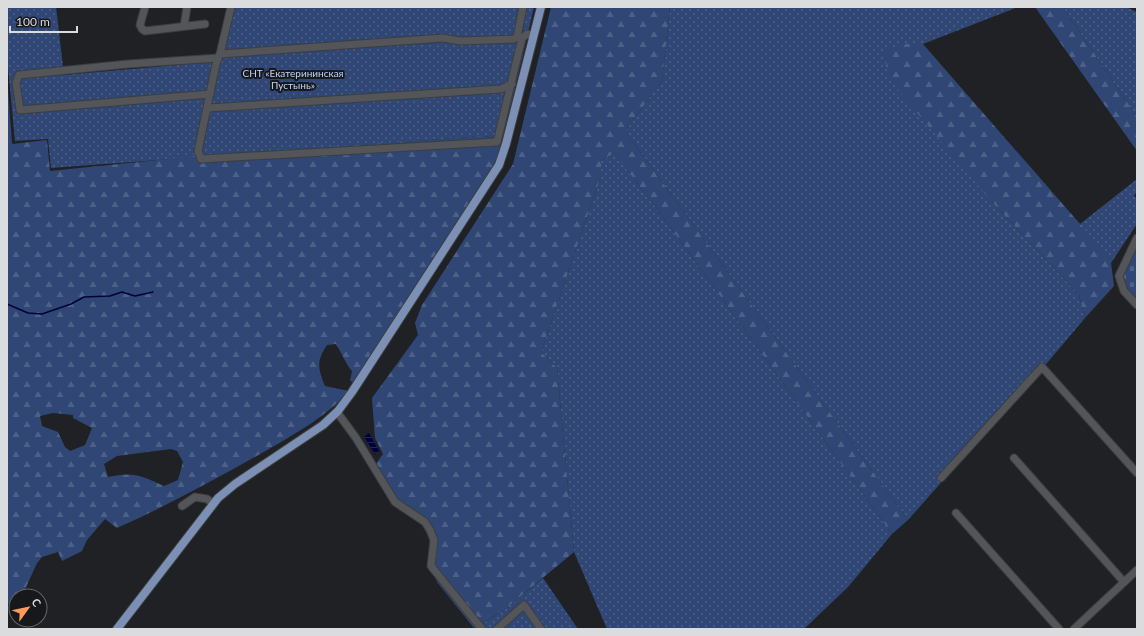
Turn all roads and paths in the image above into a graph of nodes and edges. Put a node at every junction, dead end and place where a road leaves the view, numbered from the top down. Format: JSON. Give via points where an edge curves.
{"nodes":[{"id":1,"x":145,"y":7,"type":"edge"},
{"id":2,"x":187,"y":7,"type":"edge"},
{"id":3,"x":231,"y":7,"type":"edge"},
{"id":4,"x":522,"y":7,"type":"edge"},
{"id":5,"x":541,"y":7,"type":"edge"},
{"id":6,"x":204,"y":24,"type":"dead end"},
{"id":7,"x":184,"y":26,"type":"junction"},
{"id":8,"x":534,"y":35,"type":"junction"},
{"id":9,"x":520,"y":37,"type":"junction"},
{"id":10,"x":219,"y":56,"type":"junction"},
{"id":11,"x":512,"y":84,"type":"junction"},
{"id":12,"x":210,"y":94,"type":"junction"},
{"id":13,"x":208,"y":108,"type":"junction"},
{"id":14,"x":508,"y":139,"type":"junction"},
{"id":15,"x":497,"y":142,"type":"junction"},
{"id":16,"x":1137,"y":238,"type":"edge"},
{"id":17,"x":1137,"y":305,"type":"edge"},
{"id":18,"x":337,"y":412,"type":"junction"},
{"id":19,"x":1014,"y":458,"type":"dead end"},
{"id":20,"x":1137,"y":473,"type":"edge"},
{"id":21,"x":941,"y":478,"type":"dead end"},
{"id":22,"x":214,"y":504,"type":"junction"},
{"id":23,"x":182,"y":506,"type":"dead end"},
{"id":24,"x":956,"y":513,"type":"dead end"},
{"id":25,"x":1137,"y":570,"type":"edge"},
{"id":26,"x":1124,"y":582,"type":"junction"},
{"id":27,"x":118,"y":629,"type":"edge"},
{"id":28,"x":482,"y":629,"type":"edge"},
{"id":29,"x":497,"y":629,"type":"edge"},
{"id":30,"x":541,"y":629,"type":"edge"},
{"id":31,"x":1059,"y":629,"type":"edge"},
{"id":32,"x":1074,"y":629,"type":"edge"}],
"edges":[{"from":1,"to":7,"type":"street","via":[[140,25],[145,31]]},
{"from":2,"to":7,"type":"street"},
{"from":3,"to":10,"type":"street"},
{"from":4,"to":9,"type":"street"},
{"from":5,"to":8,"type":"main road"},
{"from":6,"to":7,"type":"street"},
{"from":8,"to":9,"type":"street"},
{"from":8,"to":14,"type":"main road"},
{"from":9,"to":10,"type":"street","via":[[460,41],[443,38]]},
{"from":9,"to":11,"type":"street"},
{"from":10,"to":12,"type":"street"},
{"from":10,"to":12,"type":"street","via":[[20,75],[16,83],[20,110]]},
{"from":11,"to":13,"type":"street","via":[[501,89]]},
{"from":11,"to":15,"type":"street"},
{"from":12,"to":13,"type":"street"},
{"from":13,"to":15,"type":"street","via":[[198,151],[201,159]]},
{"from":14,"to":15,"type":"street"},
{"from":14,"to":18,"type":"main road","via":[[503,156],[488,184]]},
{"from":16,"to":17,"type":"street","via":[[1119,276],[1124,291]]},
{"from":18,"to":22,"type":"main road","via":[[312,433],[235,484]]},
{"from":18,"to":28,"type":"street","via":[[364,450],[395,502],[425,522],[434,540],[431,566]]},
{"from":19,"to":26,"type":"street"},
{"from":20,"to":21,"type":"street","via":[[1042,367]]},
{"from":22,"to":23,"type":"street","via":[[207,499],[195,497]]},
{"from":22,"to":27,"type":"main road"},
{"from":24,"to":31,"type":"street"},
{"from":25,"to":26,"type":"street"},
{"from":26,"to":32,"type":"street"},
{"from":29,"to":30,"type":"street","via":[[524,605]]}]}
